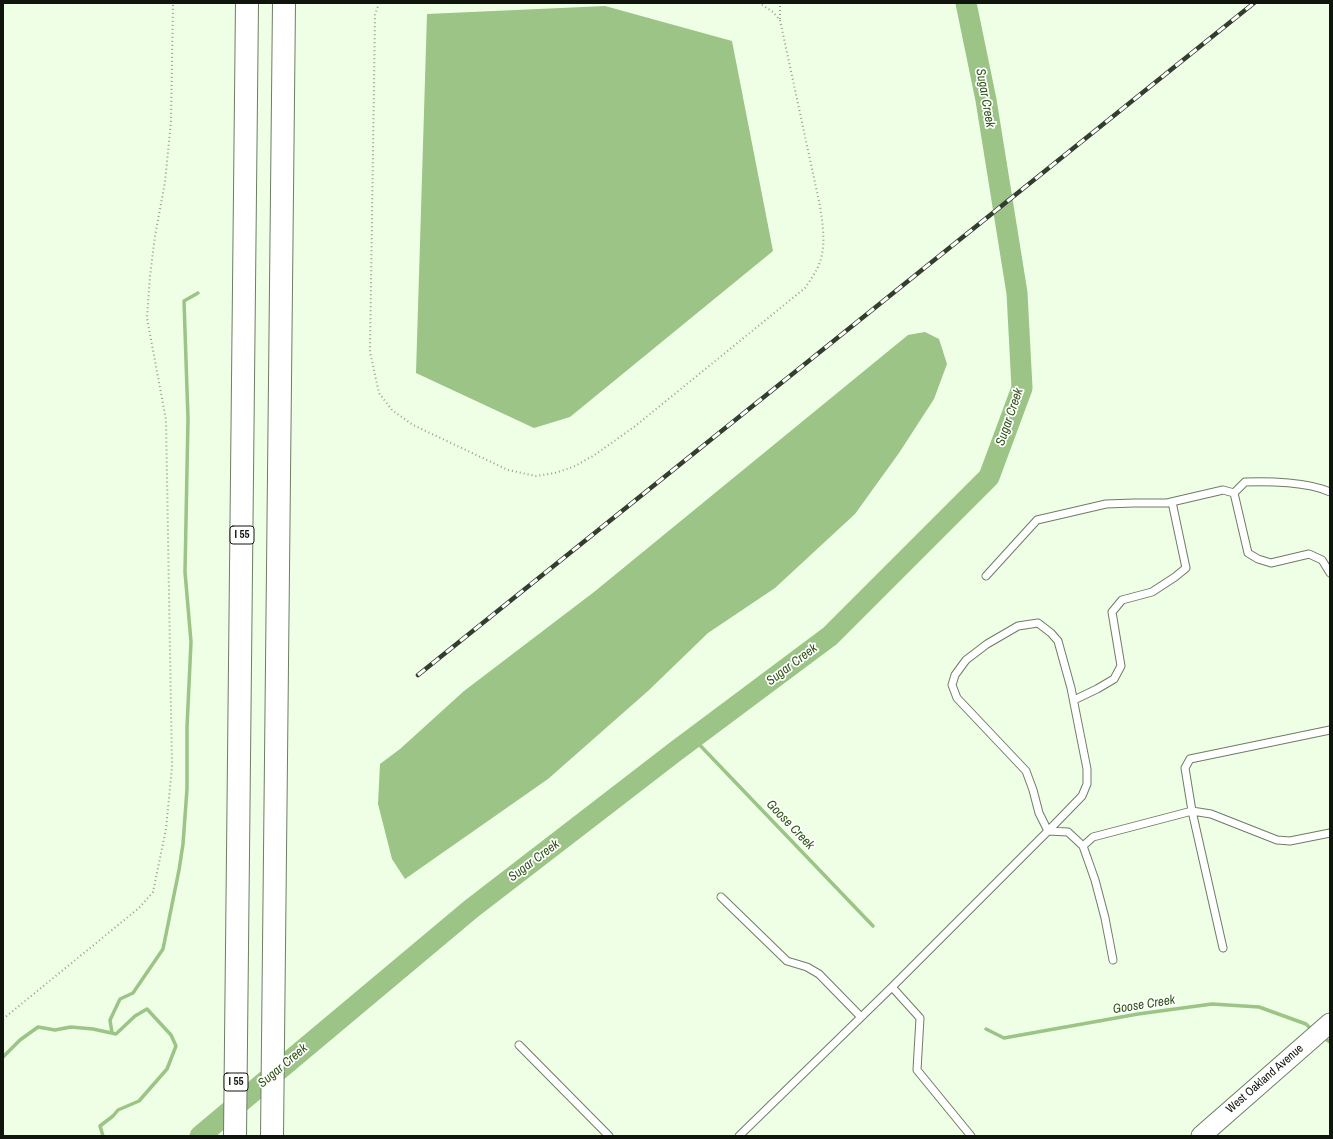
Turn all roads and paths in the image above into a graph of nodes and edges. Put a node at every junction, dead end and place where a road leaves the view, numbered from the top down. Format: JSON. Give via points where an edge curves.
{"nodes":[{"id":1,"x":172,"y":3,"type":"edge"},
{"id":2,"x":247,"y":3,"type":"edge"},
{"id":3,"x":284,"y":3,"type":"edge"},
{"id":4,"x":379,"y":3,"type":"edge"},
{"id":5,"x":759,"y":3,"type":"edge"},
{"id":6,"x":780,"y":3,"type":"edge"},
{"id":7,"x":780,"y":20,"type":"junction"},
{"id":8,"x":1330,"y":492,"type":"edge"},
{"id":9,"x":1234,"y":493,"type":"junction"},
{"id":10,"x":1172,"y":502,"type":"junction"},
{"id":11,"x":1330,"y":573,"type":"edge"},
{"id":12,"x":986,"y":576,"type":"dead end"},
{"id":13,"x":1074,"y":700,"type":"junction"},
{"id":14,"x":1330,"y":730,"type":"edge"},
{"id":15,"x":1192,"y":810,"type":"junction"},
{"id":16,"x":1048,"y":831,"type":"junction"},
{"id":17,"x":1330,"y":833,"type":"edge"},
{"id":18,"x":1083,"y":846,"type":"junction"},
{"id":19,"x":721,"y":897,"type":"dead end"},
{"id":20,"x":1223,"y":948,"type":"dead end"},
{"id":21,"x":1113,"y":960,"type":"dead end"},
{"id":22,"x":892,"y":987,"type":"junction"},
{"id":23,"x":861,"y":1017,"type":"junction"},
{"id":24,"x":3,"y":1019,"type":"edge"},
{"id":25,"x":1330,"y":1023,"type":"edge"},
{"id":26,"x":519,"y":1045,"type":"dead end"},
{"id":27,"x":235,"y":1136,"type":"edge"},
{"id":28,"x":272,"y":1136,"type":"edge"},
{"id":29,"x":609,"y":1136,"type":"edge"},
{"id":30,"x":739,"y":1136,"type":"edge"},
{"id":31,"x":971,"y":1136,"type":"edge"},
{"id":32,"x":1201,"y":1136,"type":"edge"}],
"edges":[{"from":1,"to":24,"type":"path","via":[[172,122],[155,236],[147,318],[166,420],[172,767],[166,829],[153,892],[139,908]]},
{"from":2,"to":27,"type":"highway","number":"I 55"},
{"from":3,"to":28,"type":"highway"},
{"from":4,"to":7,"type":"path","via":[[375,15],[370,352],[379,393],[392,410],[413,425],[508,470],[536,476],[573,467],[634,427],[805,288],[818,269],[823,250],[820,206]]},
{"from":5,"to":7,"type":"path"},
{"from":6,"to":7,"type":"path"},
{"from":8,"to":9,"type":"lane","via":[[1320,487],[1265,481],[1245,482]]},
{"from":9,"to":10,"type":"lane","via":[[1223,490]]},
{"from":9,"to":11,"type":"lane","via":[[1248,553],[1271,563],[1309,554],[1322,560]]},
{"from":10,"to":12,"type":"lane","via":[[1106,504],[1037,520]]},
{"from":10,"to":13,"type":"lane","via":[[1186,568],[1152,592],[1122,600],[1112,612],[1122,666],[1114,679]]},
{"from":13,"to":16,"type":"lane","via":[[1087,769],[1087,784],[1082,796]]},
{"from":13,"to":16,"type":"lane","via":[[1058,642],[1051,633],[1038,624],[1018,626],[987,644],[966,660],[955,675],[952,685],[957,698],[1026,771],[1039,813]]},
{"from":14,"to":15,"type":"lane","via":[[1190,759],[1185,768]]},
{"from":15,"to":17,"type":"lane","via":[[1211,814],[1277,840],[1290,841]]},
{"from":15,"to":18,"type":"lane","via":[[1094,837]]},
{"from":15,"to":20,"type":"lane"},
{"from":16,"to":18,"type":"lane","via":[[1068,832]]},
{"from":16,"to":22,"type":"lane"},
{"from":18,"to":21,"type":"lane","via":[[1095,880]]},
{"from":19,"to":23,"type":"lane","via":[[787,961],[819,974]]},
{"from":22,"to":23,"type":"lane"},
{"from":22,"to":31,"type":"lane","via":[[920,1018],[917,1070]]},
{"from":23,"to":30,"type":"lane"},
{"from":25,"to":32,"type":"main road","name":"West Oakland Avenue"},
{"from":26,"to":29,"type":"lane"}]}
